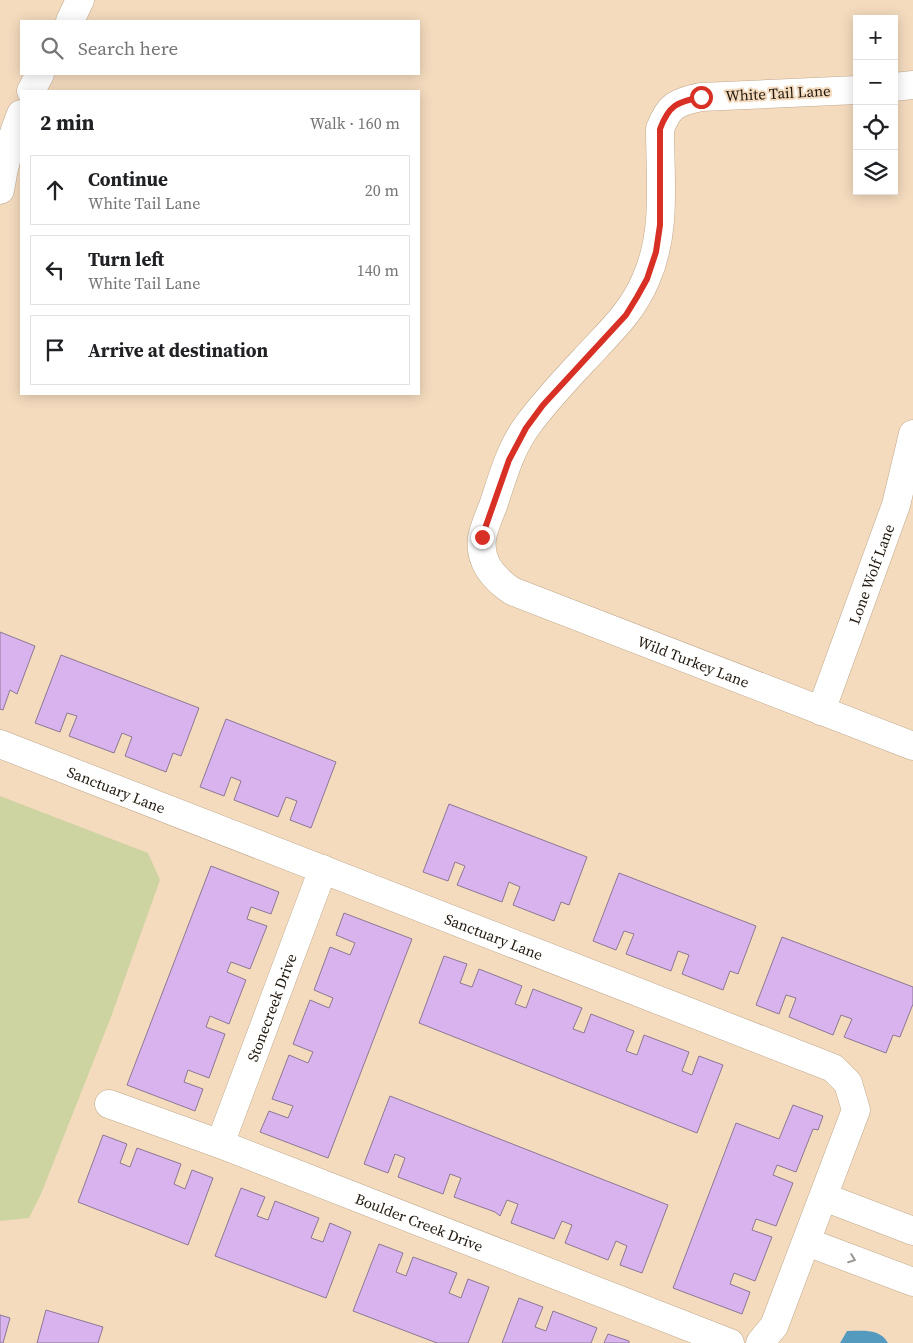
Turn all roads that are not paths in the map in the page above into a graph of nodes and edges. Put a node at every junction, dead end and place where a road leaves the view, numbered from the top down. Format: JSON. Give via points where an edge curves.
{"nodes":[{"id":1,"x":80,"y":0,"type":"edge"},
{"id":2,"x":70,"y":20,"type":"edge"},
{"id":3,"x":39,"y":75,"type":"edge"},
{"id":4,"x":913,"y":85,"type":"edge"},
{"id":5,"x":898,"y":87,"type":"edge"},
{"id":6,"x":32,"y":90,"type":"edge"},
{"id":7,"x":853,"y":90,"type":"edge"},
{"id":8,"x":20,"y":116,"type":"edge"},
{"id":9,"x":0,"y":190,"type":"edge"},
{"id":10,"x":913,"y":434,"type":"edge"},
{"id":11,"x":905,"y":507,"type":"edge"},
{"id":12,"x":485,"y":560,"type":"joint"},
{"id":13,"x":820,"y":711,"type":"junction"},
{"id":14,"x":0,"y":744,"type":"edge"},
{"id":15,"x":913,"y":746,"type":"edge"},
{"id":16,"x":324,"y":870,"type":"junction"},
{"id":17,"x":109,"y":1104,"type":"dead end"},
{"id":18,"x":220,"y":1144,"type":"junction"},
{"id":19,"x":815,"y":1219,"type":"junction"},
{"id":20,"x":913,"y":1231,"type":"edge"},
{"id":21,"x":913,"y":1282,"type":"edge"},
{"id":22,"x":730,"y":1343,"type":"edge"},
{"id":23,"x":760,"y":1343,"type":"edge"}],
"edges":[{"from":1,"to":2,"type":"street"},
{"from":3,"to":6,"type":"street"},
{"from":4,"to":5,"type":"street"},
{"from":7,"to":12,"type":"street","name":"White Tail Lane","via":[[701,97],[683,101],[670,109],[660,129],[660,225],[647,279],[626,315],[543,405],[526,428],[509,460],[482,537]]},
{"from":8,"to":9,"type":"street"},
{"from":10,"to":11,"type":"street","name":"Lone Wolf Lane"},
{"from":11,"to":13,"type":"street","name":"Lone Wolf Lane"},
{"from":12,"to":13,"type":"street","name":"Wild Turkey Lane","via":[[499,582],[512,591]]},
{"from":13,"to":15,"type":"street","name":"Wild Turkey Lane"},
{"from":14,"to":16,"type":"street","name":"Sanctuary Lane"},
{"from":16,"to":18,"type":"street","name":"Stonecreek Drive"},
{"from":16,"to":19,"type":"street","name":"Sanctuary Lane","via":[[833,1068],[848,1083],[856,1110]]},
{"from":17,"to":18,"type":"street","name":"Boulder Creek Drive"},
{"from":18,"to":22,"type":"street","name":"Boulder Creek Drive"},
{"from":19,"to":20,"type":"street"},
{"from":19,"to":21,"type":"street","one_way":true},
{"from":19,"to":23,"type":"street","via":[[774,1326]]}]}
